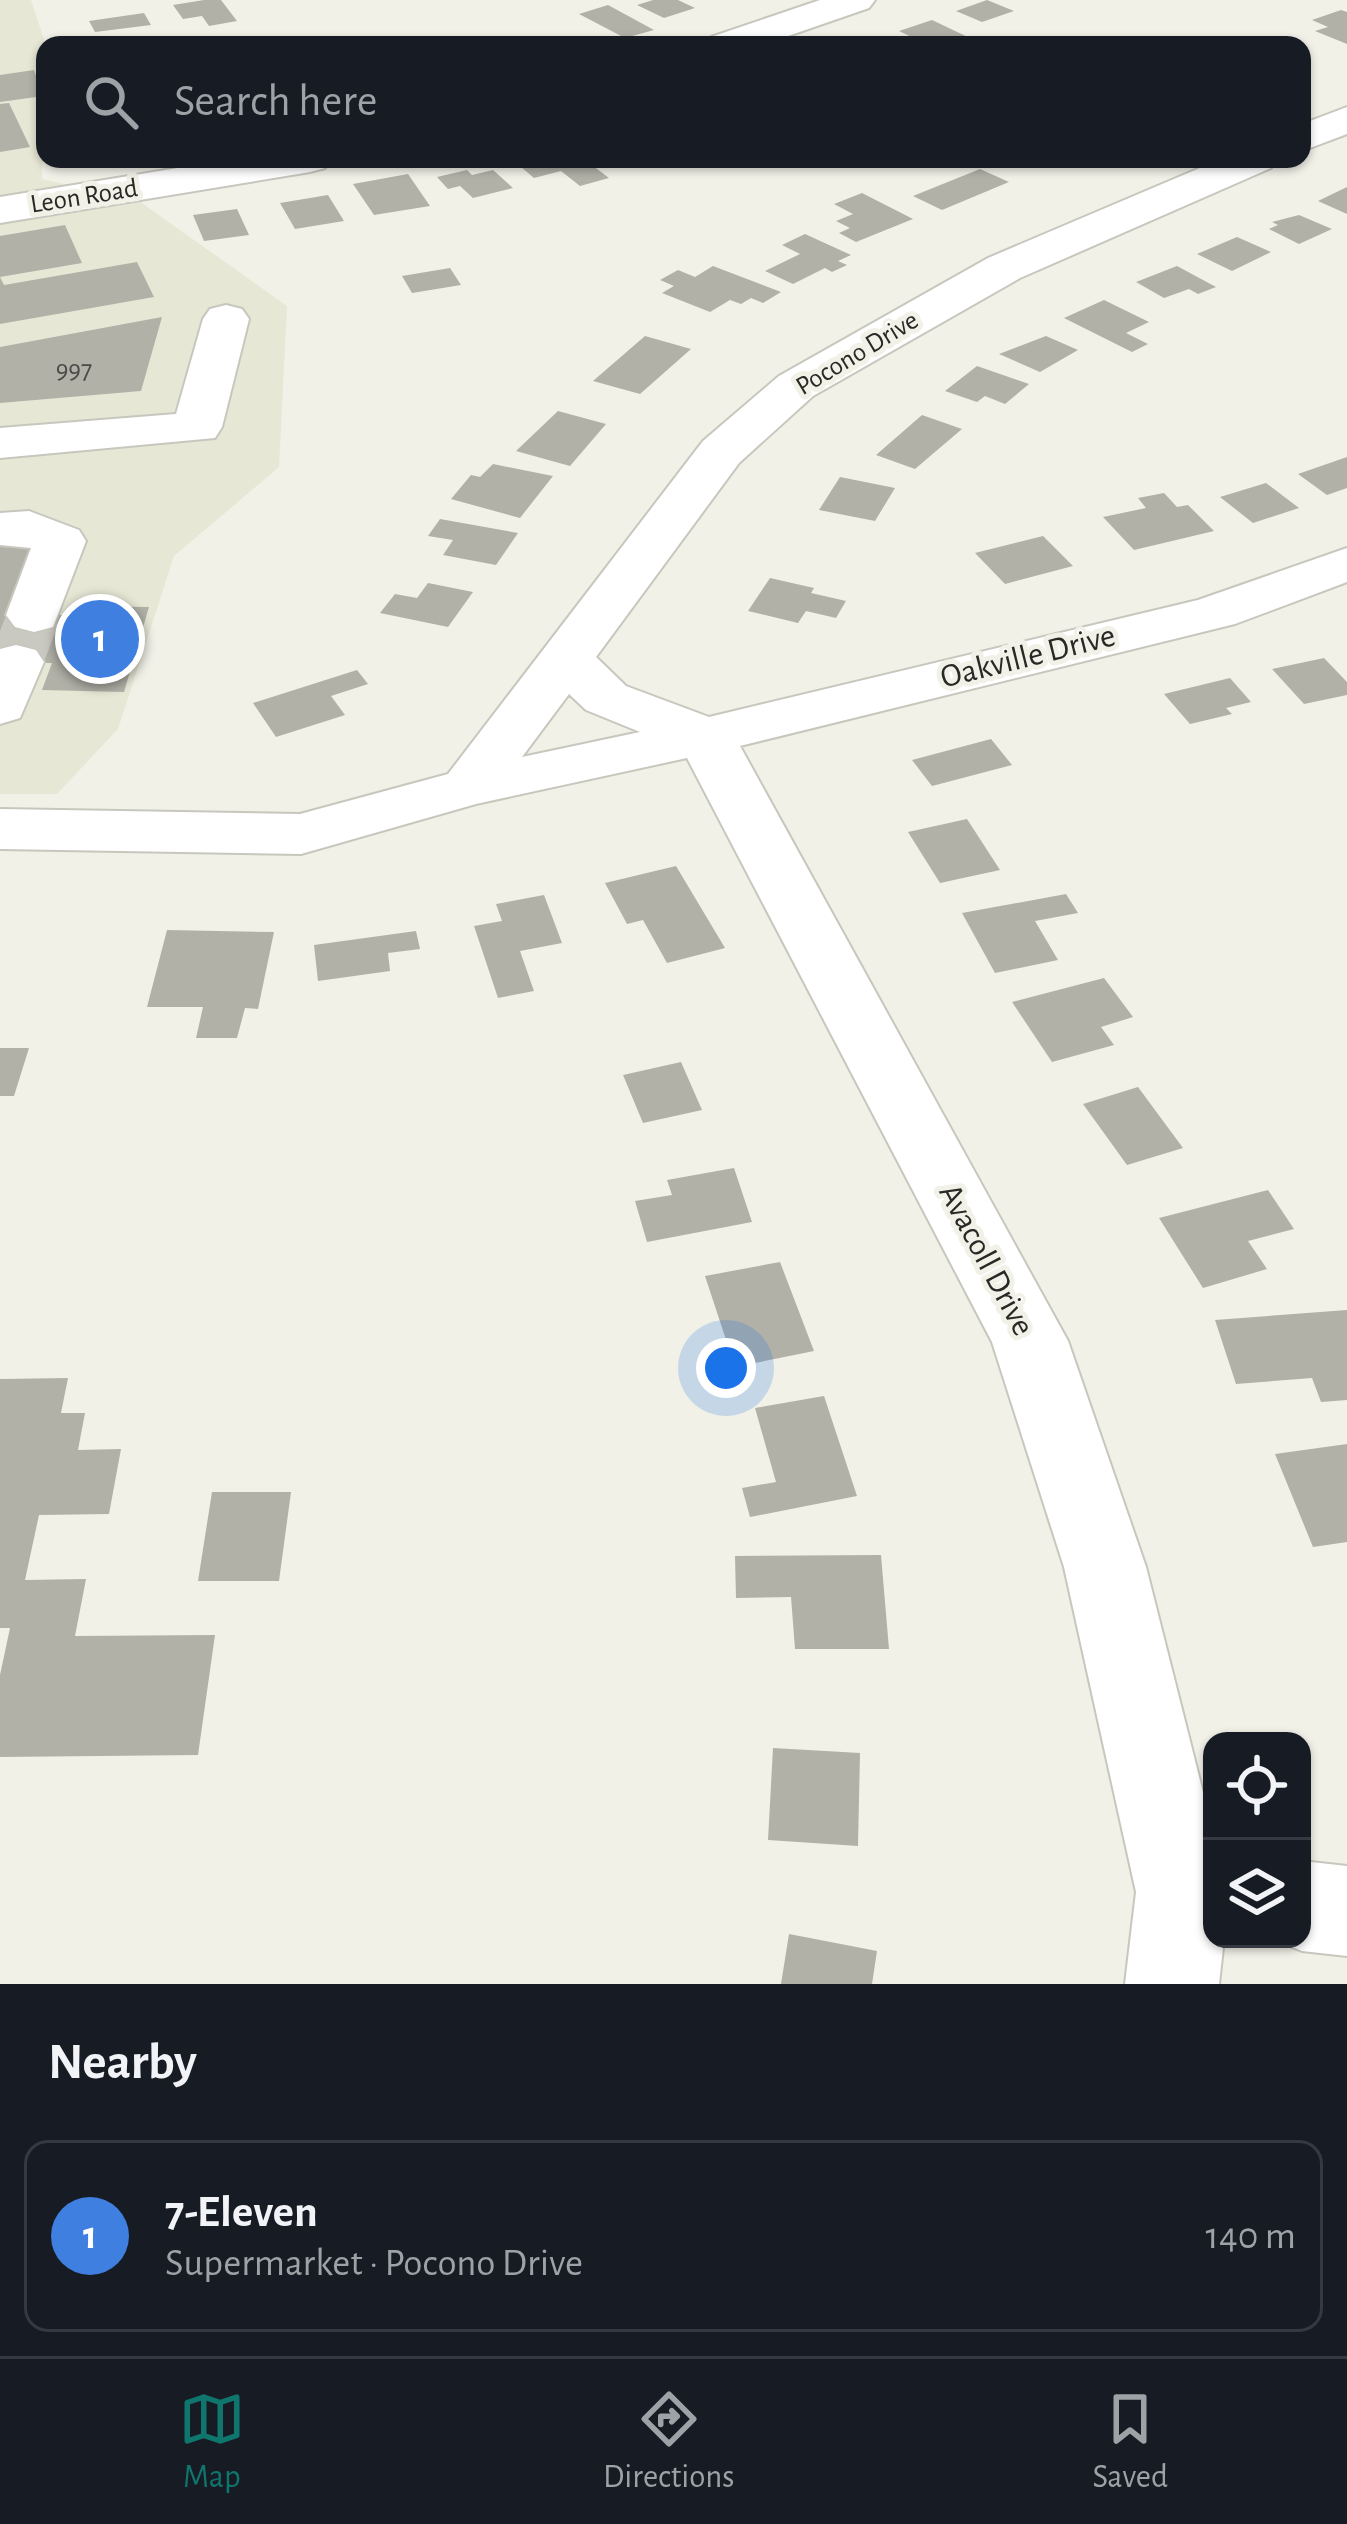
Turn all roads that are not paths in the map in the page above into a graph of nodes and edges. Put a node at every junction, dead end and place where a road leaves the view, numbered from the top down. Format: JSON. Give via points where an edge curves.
{"nodes":[{"id":1,"x":856,"y":0,"type":"edge"},
{"id":2,"x":751,"y":36,"type":"edge"},
{"id":3,"x":1347,"y":119,"type":"edge"},
{"id":4,"x":1311,"y":135,"type":"edge"},
{"id":5,"x":255,"y":168,"type":"edge"},
{"id":6,"x":1235,"y":168,"type":"edge"},
{"id":7,"x":0,"y":210,"type":"edge"},
{"id":8,"x":226,"y":319,"type":"dead end"},
{"id":9,"x":0,"y":443,"type":"edge"},
{"id":10,"x":0,"y":529,"type":"edge"},
{"id":11,"x":1347,"y":564,"type":"edge"},
{"id":12,"x":27,"y":622,"type":"tunnel mouth"},
{"id":13,"x":566,"y":659,"type":"junction"},
{"id":14,"x":705,"y":736,"type":"junction"},
{"id":15,"x":469,"y":787,"type":"junction"},
{"id":16,"x":0,"y":829,"type":"edge"},
{"id":17,"x":1197,"y":1893,"type":"edge"},
{"id":18,"x":1311,"y":1907,"type":"edge"},
{"id":19,"x":1347,"y":1911,"type":"edge"},
{"id":20,"x":1172,"y":1984,"type":"edge"}],
"edges":[{"from":1,"to":2,"type":"street"},
{"from":3,"to":4,"type":"street"},
{"from":5,"to":7,"type":"street","name":"Leon Road"},
{"from":6,"to":13,"type":"street","name":"Pocono Drive","via":[[1004,268],[796,386],[721,452]]},
{"from":8,"to":9,"type":"street","via":[[197,427]]},
{"from":10,"to":12,"type":"street","via":[[28,527],[61,541]]},
{"from":11,"to":14,"type":"street","name":"Oakville Drive","via":[[1216,611]]},
{"from":13,"to":14,"type":"street","via":[[606,698]]},
{"from":13,"to":15,"type":"street","name":"Pocono Drive"},
{"from":14,"to":15,"type":"street"},
{"from":14,"to":17,"type":"street","name":"Avacoll Drive","via":[[1030,1341],[1105,1567]]},
{"from":15,"to":16,"type":"street","via":[[301,834]]},
{"from":17,"to":20,"type":"street","name":"Avacoll Drive"},
{"from":18,"to":19,"type":"street"}]}
